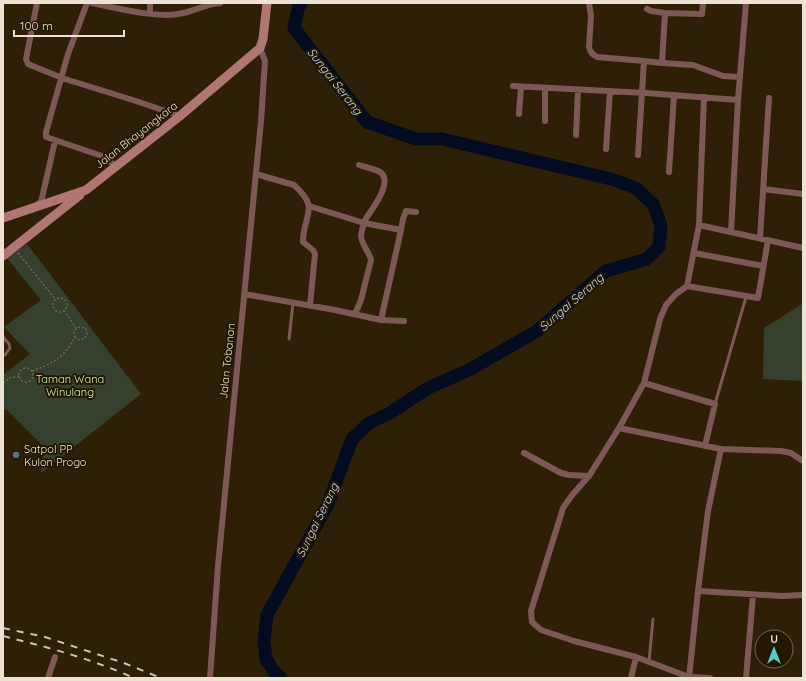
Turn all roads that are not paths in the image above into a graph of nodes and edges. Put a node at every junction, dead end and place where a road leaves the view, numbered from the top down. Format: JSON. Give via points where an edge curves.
{"nodes":[{"id":1,"x":37,"y":3,"type":"edge"},
{"id":2,"x":87,"y":3,"type":"edge"},
{"id":3,"x":92,"y":3,"type":"edge"},
{"id":4,"x":150,"y":3,"type":"edge"},
{"id":5,"x":220,"y":3,"type":"edge"},
{"id":6,"x":267,"y":3,"type":"edge"},
{"id":7,"x":589,"y":3,"type":"edge"},
{"id":8,"x":703,"y":3,"type":"edge"},
{"id":9,"x":746,"y":3,"type":"edge"},
{"id":10,"x":647,"y":9,"type":"dead end"},
{"id":11,"x":150,"y":13,"type":"junction"},
{"id":12,"x":665,"y":13,"type":"junction"},
{"id":13,"x":260,"y":48,"type":"junction"},
{"id":14,"x":644,"y":61,"type":"junction"},
{"id":15,"x":662,"y":63,"type":"junction"},
{"id":16,"x":740,"y":77,"type":"junction"},
{"id":17,"x":62,"y":78,"type":"junction"},
{"id":18,"x":513,"y":86,"type":"dead end"},
{"id":19,"x":521,"y":87,"type":"junction"},
{"id":20,"x":545,"y":88,"type":"junction"},
{"id":21,"x":578,"y":90,"type":"junction"},
{"id":22,"x":610,"y":91,"type":"junction"},
{"id":23,"x":642,"y":93,"type":"junction"},
{"id":24,"x":674,"y":95,"type":"junction"},
{"id":25,"x":704,"y":97,"type":"junction"},
{"id":26,"x":769,"y":98,"type":"dead end"},
{"id":27,"x":738,"y":100,"type":"junction"},
{"id":28,"x":519,"y":114,"type":"dead end"},
{"id":29,"x":180,"y":116,"type":"junction"},
{"id":30,"x":545,"y":121,"type":"dead end"},
{"id":31,"x":576,"y":135,"type":"dead end"},
{"id":32,"x":55,"y":141,"type":"junction"},
{"id":33,"x":606,"y":149,"type":"dead end"},
{"id":34,"x":638,"y":155,"type":"dead end"},
{"id":35,"x":359,"y":165,"type":"dead end"},
{"id":36,"x":116,"y":166,"type":"junction"},
{"id":37,"x":669,"y":172,"type":"dead end"},
{"id":38,"x":256,"y":174,"type":"junction"},
{"id":39,"x":763,"y":189,"type":"junction"},
{"id":40,"x":86,"y":190,"type":"junction"},
{"id":41,"x":803,"y":194,"type":"edge"},
{"id":42,"x":309,"y":206,"type":"junction"},
{"id":43,"x":29,"y":210,"type":"junction"},
{"id":44,"x":416,"y":212,"type":"dead end"},
{"id":45,"x":3,"y":218,"type":"edge"},
{"id":46,"x":364,"y":223,"type":"junction"},
{"id":47,"x":699,"y":225,"type":"junction"},
{"id":48,"x":401,"y":230,"type":"junction"},
{"id":49,"x":731,"y":232,"type":"junction"},
{"id":50,"x":760,"y":238,"type":"junction"},
{"id":51,"x":768,"y":240,"type":"junction"},
{"id":52,"x":803,"y":248,"type":"edge"},
{"id":53,"x":694,"y":253,"type":"junction"},
{"id":54,"x":3,"y":256,"type":"edge"},
{"id":55,"x":764,"y":266,"type":"junction"},
{"id":56,"x":687,"y":286,"type":"junction"},
{"id":57,"x":244,"y":294,"type":"junction"},
{"id":58,"x":747,"y":296,"type":"junction"},
{"id":59,"x":293,"y":303,"type":"junction"},
{"id":60,"x":310,"y":306,"type":"junction"},
{"id":61,"x":355,"y":314,"type":"junction"},
{"id":62,"x":381,"y":320,"type":"junction"},
{"id":63,"x":404,"y":321,"type":"dead end"},
{"id":64,"x":3,"y":337,"type":"edge"},
{"id":65,"x":289,"y":339,"type":"dead end"},
{"id":66,"x":5,"y":355,"type":"dead end"},
{"id":67,"x":644,"y":384,"type":"junction"},
{"id":68,"x":715,"y":404,"type":"junction"},
{"id":69,"x":619,"y":428,"type":"junction"},
{"id":70,"x":706,"y":446,"type":"junction"},
{"id":71,"x":721,"y":449,"type":"junction"},
{"id":72,"x":524,"y":453,"type":"dead end"},
{"id":73,"x":803,"y":460,"type":"edge"},
{"id":74,"x":588,"y":476,"type":"junction"},
{"id":75,"x":698,"y":591,"type":"junction"},
{"id":76,"x":753,"y":595,"type":"junction"},
{"id":77,"x":803,"y":595,"type":"edge"},
{"id":78,"x":653,"y":619,"type":"dead end"},
{"id":79,"x":55,"y":657,"type":"dead end"},
{"id":80,"x":636,"y":657,"type":"junction"},
{"id":81,"x":649,"y":661,"type":"junction"},
{"id":82,"x":688,"y":677,"type":"edge"},
{"id":83,"x":48,"y":678,"type":"edge"},
{"id":84,"x":210,"y":678,"type":"edge"},
{"id":85,"x":631,"y":678,"type":"edge"},
{"id":86,"x":710,"y":678,"type":"edge"},
{"id":87,"x":746,"y":678,"type":"edge"}],
"edges":[{"from":1,"to":17,"type":"street","via":[[27,62],[30,66]]},
{"from":2,"to":17,"type":"street"},
{"from":3,"to":11,"type":"street"},
{"from":4,"to":11,"type":"street"},
{"from":5,"to":11,"type":"street","via":[[179,14]]},
{"from":6,"to":13,"type":"main road"},
{"from":7,"to":14,"type":"street","via":[[589,51],[597,57]]},
{"from":8,"to":12,"type":"street","via":[[702,14]]},
{"from":9,"to":16,"type":"street"},
{"from":10,"to":12,"type":"street"},
{"from":12,"to":15,"type":"street"},
{"from":13,"to":29,"type":"main road","name":"Jalan Bhayangkara"},
{"from":13,"to":38,"type":"street","name":"Jalan Tobanan","via":[[265,61]]},
{"from":14,"to":15,"type":"street"},
{"from":14,"to":23,"type":"street"},
{"from":15,"to":16,"type":"street","via":[[693,65],[723,76]]},
{"from":16,"to":27,"type":"street"},
{"from":17,"to":29,"type":"street"},
{"from":17,"to":32,"type":"street","via":[[46,132],[47,139]]},
{"from":18,"to":19,"type":"street"},
{"from":19,"to":20,"type":"street"},
{"from":19,"to":28,"type":"street"},
{"from":20,"to":21,"type":"street"},
{"from":20,"to":30,"type":"street"},
{"from":21,"to":22,"type":"street"},
{"from":21,"to":31,"type":"street"},
{"from":22,"to":23,"type":"street"},
{"from":22,"to":33,"type":"street"},
{"from":23,"to":24,"type":"street"},
{"from":23,"to":34,"type":"street"},
{"from":24,"to":25,"type":"street"},
{"from":24,"to":37,"type":"street"},
{"from":25,"to":27,"type":"street"},
{"from":25,"to":47,"type":"street"},
{"from":26,"to":39,"type":"street"},
{"from":27,"to":49,"type":"street"},
{"from":29,"to":36,"type":"main road","name":"Jalan Bhayangkara"},
{"from":32,"to":36,"type":"street","via":[[102,156]]},
{"from":32,"to":43,"type":"street","via":[[42,198]]},
{"from":35,"to":46,"type":"street","via":[[379,172],[384,180],[381,195]]},
{"from":36,"to":40,"type":"main road","name":"Jalan Bhayangkara"},
{"from":38,"to":42,"type":"street","via":[[294,186]]},
{"from":38,"to":57,"type":"street","name":"Jalan Tobanan"},
{"from":39,"to":41,"type":"street"},
{"from":39,"to":50,"type":"street"},
{"from":40,"to":43,"type":"main road","name":"Jalan Bhayangkara"},
{"from":40,"to":54,"type":"main road"},
{"from":42,"to":46,"type":"street"},
{"from":42,"to":60,"type":"street","via":[[303,242],[315,254]]},
{"from":43,"to":45,"type":"main road","name":"Jalan Bhayangkara"},
{"from":44,"to":48,"type":"street","via":[[406,212]]},
{"from":46,"to":48,"type":"street"},
{"from":46,"to":61,"type":"street","via":[[362,241],[371,260]]},
{"from":47,"to":49,"type":"street"},
{"from":47,"to":53,"type":"street"},
{"from":48,"to":62,"type":"street"},
{"from":49,"to":50,"type":"street"},
{"from":50,"to":51,"type":"street"},
{"from":51,"to":52,"type":"street"},
{"from":51,"to":55,"type":"street"},
{"from":53,"to":55,"type":"street"},
{"from":53,"to":56,"type":"street"},
{"from":55,"to":58,"type":"street","via":[[758,298]]},
{"from":56,"to":58,"type":"street"},
{"from":56,"to":67,"type":"street","via":[[671,298],[663,312]]},
{"from":57,"to":59,"type":"street"},
{"from":57,"to":84,"type":"street","name":"Jalan Tobanan"},
{"from":58,"to":68,"type":"lane"},
{"from":59,"to":60,"type":"street"},
{"from":59,"to":65,"type":"lane"},
{"from":60,"to":61,"type":"street"},
{"from":61,"to":62,"type":"street"},
{"from":62,"to":63,"type":"street"},
{"from":64,"to":66,"type":"lane","via":[[10,348]]},
{"from":67,"to":68,"type":"street"},
{"from":67,"to":69,"type":"street"},
{"from":68,"to":70,"type":"street"},
{"from":69,"to":70,"type":"street"},
{"from":69,"to":74,"type":"street"},
{"from":70,"to":71,"type":"street"},
{"from":71,"to":73,"type":"street","via":[[781,450]]},
{"from":71,"to":75,"type":"street","via":[[708,511]]},
{"from":72,"to":74,"type":"street","via":[[561,473]]},
{"from":74,"to":80,"type":"street","via":[[563,508],[531,611],[532,622],[541,630],[574,642]]},
{"from":75,"to":76,"type":"street"},
{"from":75,"to":82,"type":"street"},
{"from":76,"to":77,"type":"street"},
{"from":76,"to":87,"type":"street"},
{"from":78,"to":81,"type":"lane"},
{"from":79,"to":83,"type":"street"},
{"from":80,"to":81,"type":"street"},
{"from":80,"to":85,"type":"street"},
{"from":81,"to":82,"type":"street"},
{"from":82,"to":86,"type":"street"}]}
